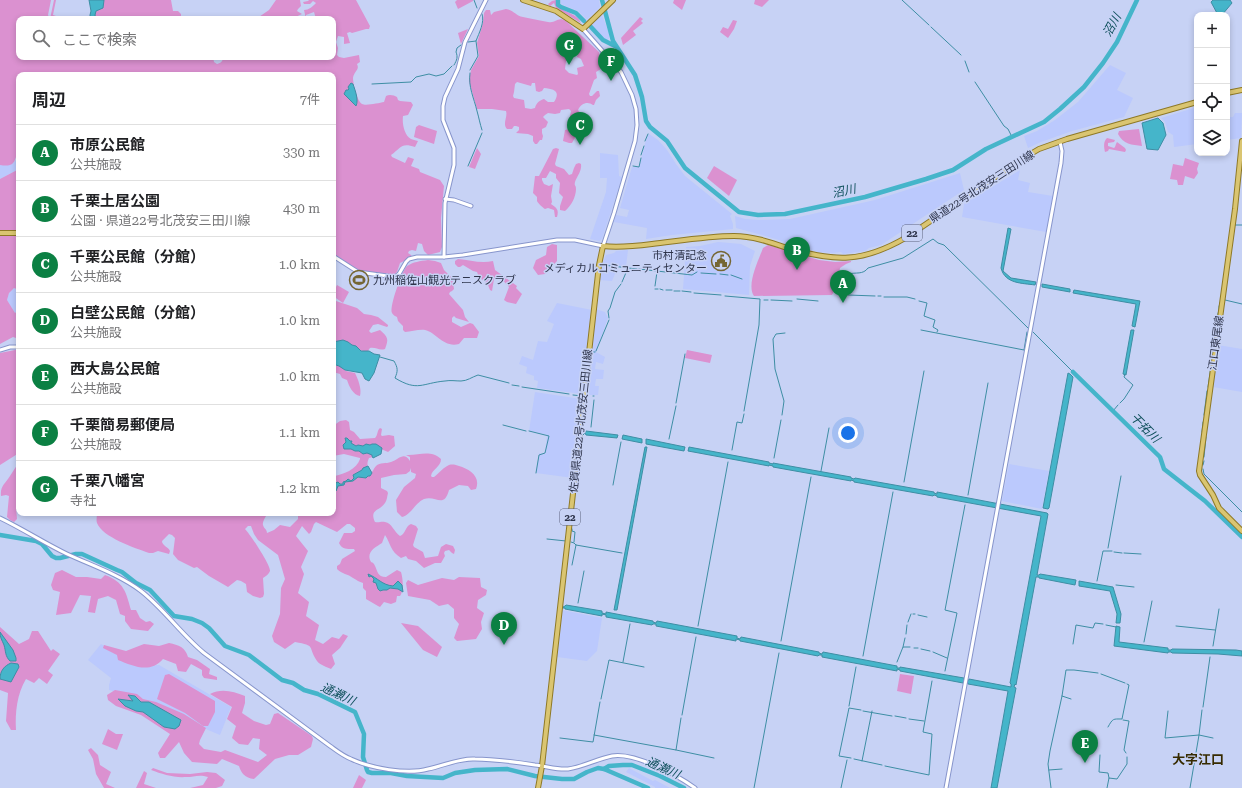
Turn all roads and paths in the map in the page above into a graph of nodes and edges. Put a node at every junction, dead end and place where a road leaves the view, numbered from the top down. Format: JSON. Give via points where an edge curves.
{"nodes":[{"id":1,"x":486,"y":0,"type":"edge"},
{"id":2,"x":523,"y":0,"type":"edge"},
{"id":3,"x":613,"y":0,"type":"edge"},
{"id":4,"x":582,"y":29,"type":"junction"},
{"id":5,"x":1242,"y":90,"type":"edge"},
{"id":6,"x":1230,"y":92,"type":"edge"},
{"id":7,"x":1194,"y":103,"type":"edge"},
{"id":8,"x":1242,"y":141,"type":"edge"},
{"id":9,"x":1060,"y":142,"type":"junction"},
{"id":10,"x":445,"y":199,"type":"junction"},
{"id":11,"x":471,"y":206,"type":"dead end"},
{"id":12,"x":0,"y":233,"type":"edge"},
{"id":13,"x":16,"y":233,"type":"edge"},
{"id":14,"x":603,"y":246,"type":"junction"},
{"id":15,"x":444,"y":257,"type":"junction"},
{"id":16,"x":336,"y":258,"type":"edge"},
{"id":17,"x":16,"y":347,"type":"edge"},
{"id":18,"x":0,"y":350,"type":"edge"},
{"id":19,"x":0,"y":518,"type":"edge"},
{"id":20,"x":1242,"y":531,"type":"edge"},
{"id":21,"x":542,"y":766,"type":"junction"},
{"id":22,"x":538,"y":788,"type":"edge"},
{"id":23,"x":695,"y":788,"type":"edge"},
{"id":24,"x":946,"y":788,"type":"edge"}],
"edges":[{"from":1,"to":10,"type":"street","via":[[465,42],[458,69],[443,102],[442,116],[454,148],[454,165]]},
{"from":2,"to":4,"type":"main road","via":[[556,11]]},
{"from":3,"to":4,"type":"main road"},
{"from":4,"to":14,"type":"street","via":[[621,72],[636,109],[635,141]]},
{"from":5,"to":6,"type":"main road"},
{"from":7,"to":9,"type":"main road","name":"県道22号北茂安三田川線","number":"22"},
{"from":8,"to":20,"type":"main road","name":"江口東尾線","via":[[1199,471],[1219,508]]},
{"from":9,"to":14,"type":"main road","name":"県道22号北茂安三田川線","number":"22","via":[[1039,149],[1022,159],[907,237],[872,254],[850,258],[820,257],[757,239],[734,236],[634,246]]},
{"from":9,"to":24,"type":"street","via":[[1061,163]]},
{"from":10,"to":11,"type":"street"},
{"from":10,"to":15,"type":"street"},
{"from":12,"to":13,"type":"main road"},
{"from":14,"to":15,"type":"street","via":[[575,240],[557,240]]},
{"from":14,"to":21,"type":"main road","name":"佐賀県道22号北茂安三田川線","number":"22"},
{"from":15,"to":16,"type":"street","via":[[409,259],[398,276],[393,277],[358,272]]},
{"from":17,"to":18,"type":"street"},
{"from":19,"to":21,"type":"street","via":[[67,554],[110,572],[136,588],[158,606],[204,653],[351,760],[367,765],[414,771],[473,758]]},
{"from":21,"to":22,"type":"main road","name":"佐賀県道22号北茂安三田川線","number":"22"},
{"from":21,"to":23,"type":"street","via":[[569,769],[611,756],[630,756],[674,775]]}]}
